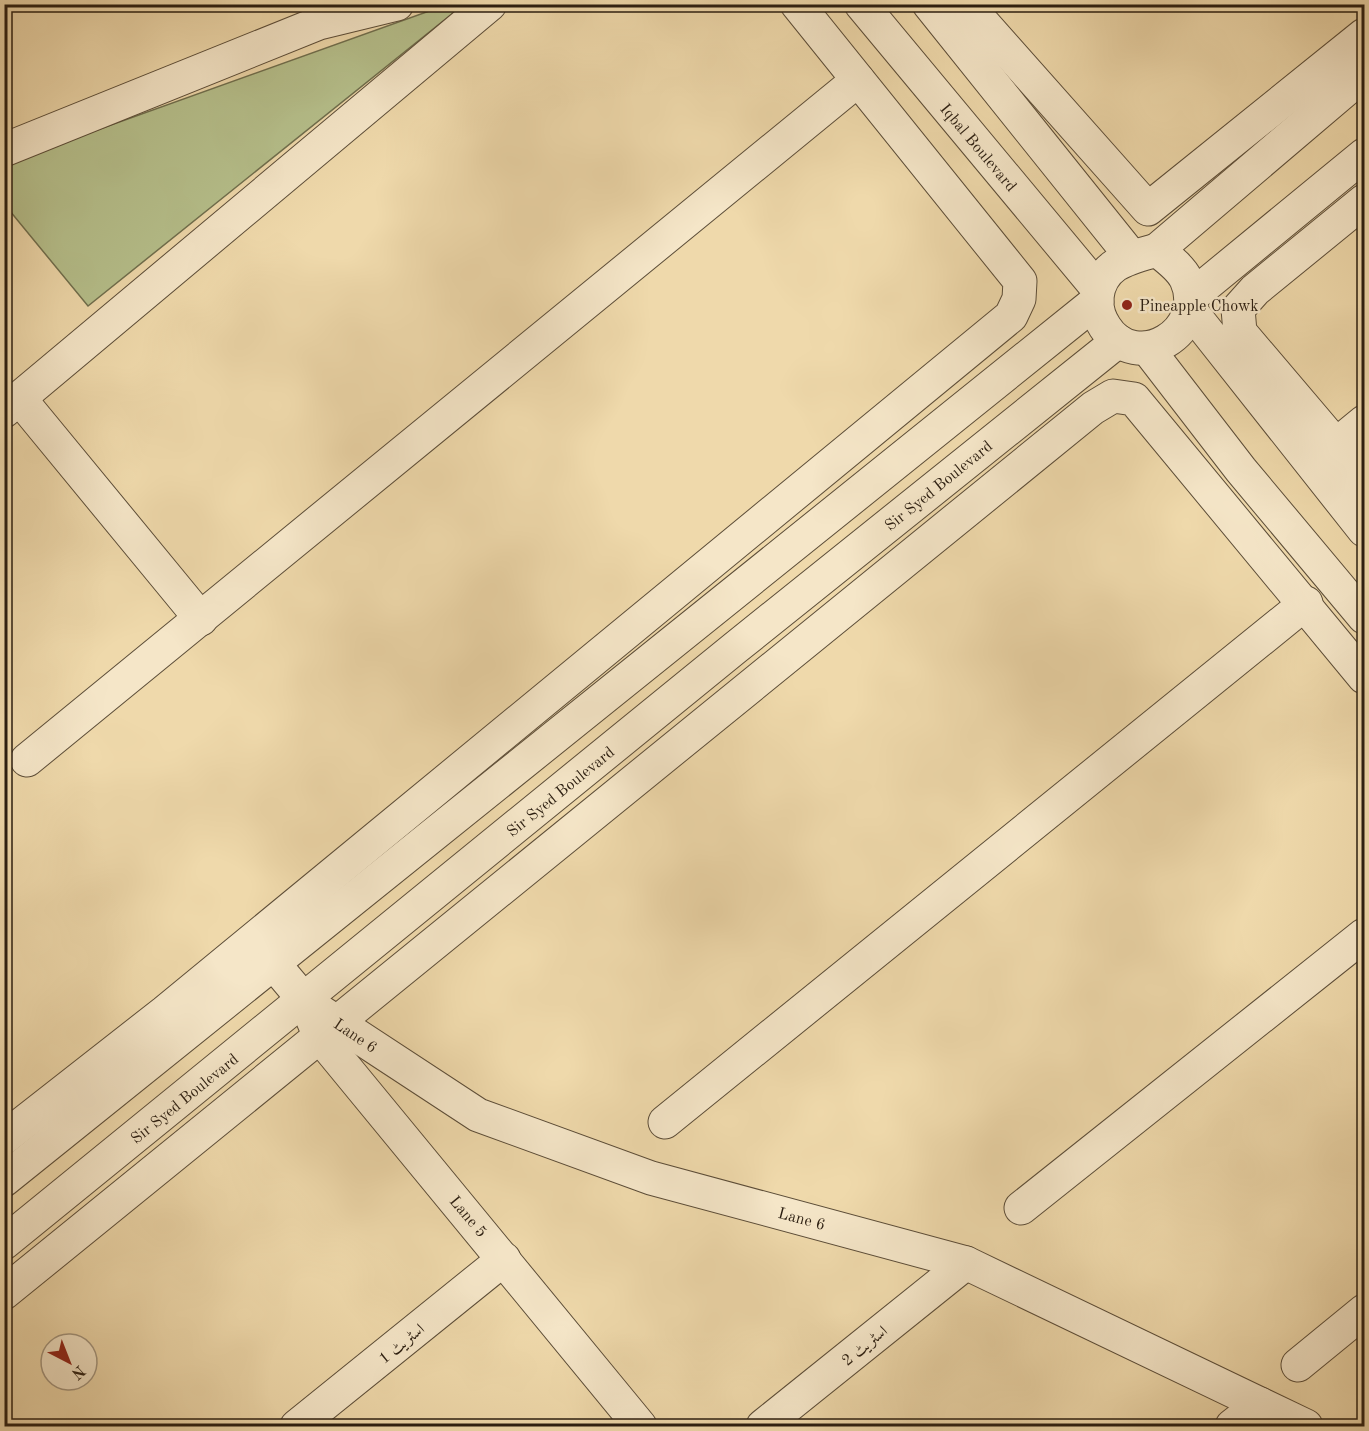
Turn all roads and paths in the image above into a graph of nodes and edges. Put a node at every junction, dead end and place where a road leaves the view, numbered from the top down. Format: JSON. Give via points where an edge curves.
{"nodes":[{"id":1,"x":397,"y":4,"type":"edge"},
{"id":2,"x":490,"y":4,"type":"edge"},
{"id":3,"x":797,"y":4,"type":"edge"},
{"id":4,"x":861,"y":4,"type":"edge"},
{"id":5,"x":929,"y":4,"type":"edge"},
{"id":6,"x":970,"y":6,"type":"edge"},
{"id":7,"x":1365,"y":35,"type":"edge"},
{"id":8,"x":1365,"y":74,"type":"edge"},
{"id":9,"x":858,"y":80,"type":"junction"},
{"id":10,"x":4,"y":150,"type":"edge"},
{"id":11,"x":1365,"y":155,"type":"edge"},
{"id":12,"x":1365,"y":201,"type":"edge"},
{"id":13,"x":1144,"y":253,"type":"junction"},
{"id":14,"x":1098,"y":295,"type":"junction"},
{"id":15,"x":1191,"y":303,"type":"junction"},
{"id":16,"x":1132,"y":345,"type":"junction"},
{"id":17,"x":12,"y":405,"type":"edge"},
{"id":18,"x":1365,"y":422,"type":"edge"},
{"id":19,"x":1336,"y":446,"type":"junction"},
{"id":20,"x":1365,"y":486,"type":"edge"},
{"id":21,"x":1365,"y":530,"type":"edge"},
{"id":22,"x":1306,"y":603,"type":"junction"},
{"id":23,"x":1365,"y":617,"type":"edge"},
{"id":24,"x":201,"y":619,"type":"junction"},
{"id":25,"x":735,"y":648,"type":"junction"},
{"id":26,"x":1365,"y":676,"type":"edge"},
{"id":27,"x":760,"y":678,"type":"junction"},
{"id":28,"x":27,"y":760,"type":"dead end"},
{"id":29,"x":1365,"y":935,"type":"edge"},
{"id":30,"x":274,"y":964,"type":"junction"},
{"id":31,"x":305,"y":1001,"type":"junction"},
{"id":32,"x":329,"y":1030,"type":"junction"},
{"id":33,"x":665,"y":1122,"type":"dead end"},
{"id":34,"x":4,"y":1138,"type":"edge"},
{"id":35,"x":4,"y":1180,"type":"edge"},
{"id":36,"x":1021,"y":1208,"type":"dead end"},
{"id":37,"x":4,"y":1242,"type":"edge"},
{"id":38,"x":504,"y":1258,"type":"junction"},
{"id":39,"x":966,"y":1263,"type":"junction"},
{"id":40,"x":4,"y":1293,"type":"edge"},
{"id":41,"x":1365,"y":1311,"type":"edge"},
{"id":42,"x":1298,"y":1365,"type":"dead end"},
{"id":43,"x":1260,"y":1404,"type":"junction"},
{"id":44,"x":297,"y":1426,"type":"edge"},
{"id":45,"x":640,"y":1426,"type":"edge"},
{"id":46,"x":763,"y":1426,"type":"edge"},
{"id":47,"x":1232,"y":1426,"type":"edge"},
{"id":48,"x":1306,"y":1426,"type":"edge"}],
"edges":[{"from":1,"to":10,"type":"street","via":[[319,23]]},
{"from":2,"to":17,"type":"street"},
{"from":3,"to":9,"type":"street"},
{"from":4,"to":14,"type":"street","name":"Iqbal Boulevard"},
{"from":5,"to":13,"type":"street"},
{"from":6,"to":7,"type":"street","via":[[1149,209]]},
{"from":8,"to":13,"type":"street"},
{"from":9,"to":24,"type":"street"},
{"from":9,"to":34,"type":"street","via":[[1020,281],[1019,299],[1011,316],[183,997]]},
{"from":11,"to":15,"type":"street"},
{"from":12,"to":19,"type":"street","via":[[1255,290],[1238,309],[1240,332]]},
{"from":13,"to":14,"type":"street","via":[[1110,269]]},
{"from":13,"to":15,"type":"street","via":[[1185,278]]},
{"from":14,"to":16,"type":"street","via":[[1103,324]]},
{"from":14,"to":30,"type":"street"},
{"from":15,"to":16,"type":"street","via":[[1185,324],[1175,336],[1162,345]]},
{"from":15,"to":21,"type":"street"},
{"from":16,"to":23,"type":"street"},
{"from":16,"to":25,"type":"street","name":"Sir Syed Boulevard"},
{"from":17,"to":24,"type":"street"},
{"from":18,"to":19,"type":"street"},
{"from":19,"to":20,"type":"street"},
{"from":22,"to":26,"type":"street"},
{"from":22,"to":27,"type":"street","via":[[1134,399],[1113,396],[1093,408]]},
{"from":22,"to":33,"type":"street"},
{"from":24,"to":28,"type":"street"},
{"from":25,"to":27,"type":"street"},
{"from":25,"to":31,"type":"street","name":"Sir Syed Boulevard"},
{"from":27,"to":32,"type":"street"},
{"from":29,"to":36,"type":"street"},
{"from":30,"to":31,"type":"street","name":"Lane 5"},
{"from":30,"to":35,"type":"street"},
{"from":31,"to":32,"type":"street","name":"Lane 5"},
{"from":31,"to":37,"type":"street","name":"Sir Syed Boulevard"},
{"from":32,"to":38,"type":"street","name":"Lane 5"},
{"from":32,"to":39,"type":"street","name":"Lane 6","via":[[478,1115],[651,1178]]},
{"from":32,"to":40,"type":"street"},
{"from":38,"to":44,"type":"street","name":"اسٹریٹ 1"},
{"from":38,"to":45,"type":"street","name":"Lane 5"},
{"from":39,"to":43,"type":"street","name":"Lane 6"},
{"from":39,"to":46,"type":"street","name":"اسٹریٹ 2"},
{"from":41,"to":42,"type":"street"},
{"from":43,"to":47,"type":"street"},
{"from":43,"to":48,"type":"street","name":"Lane 6"}]}
